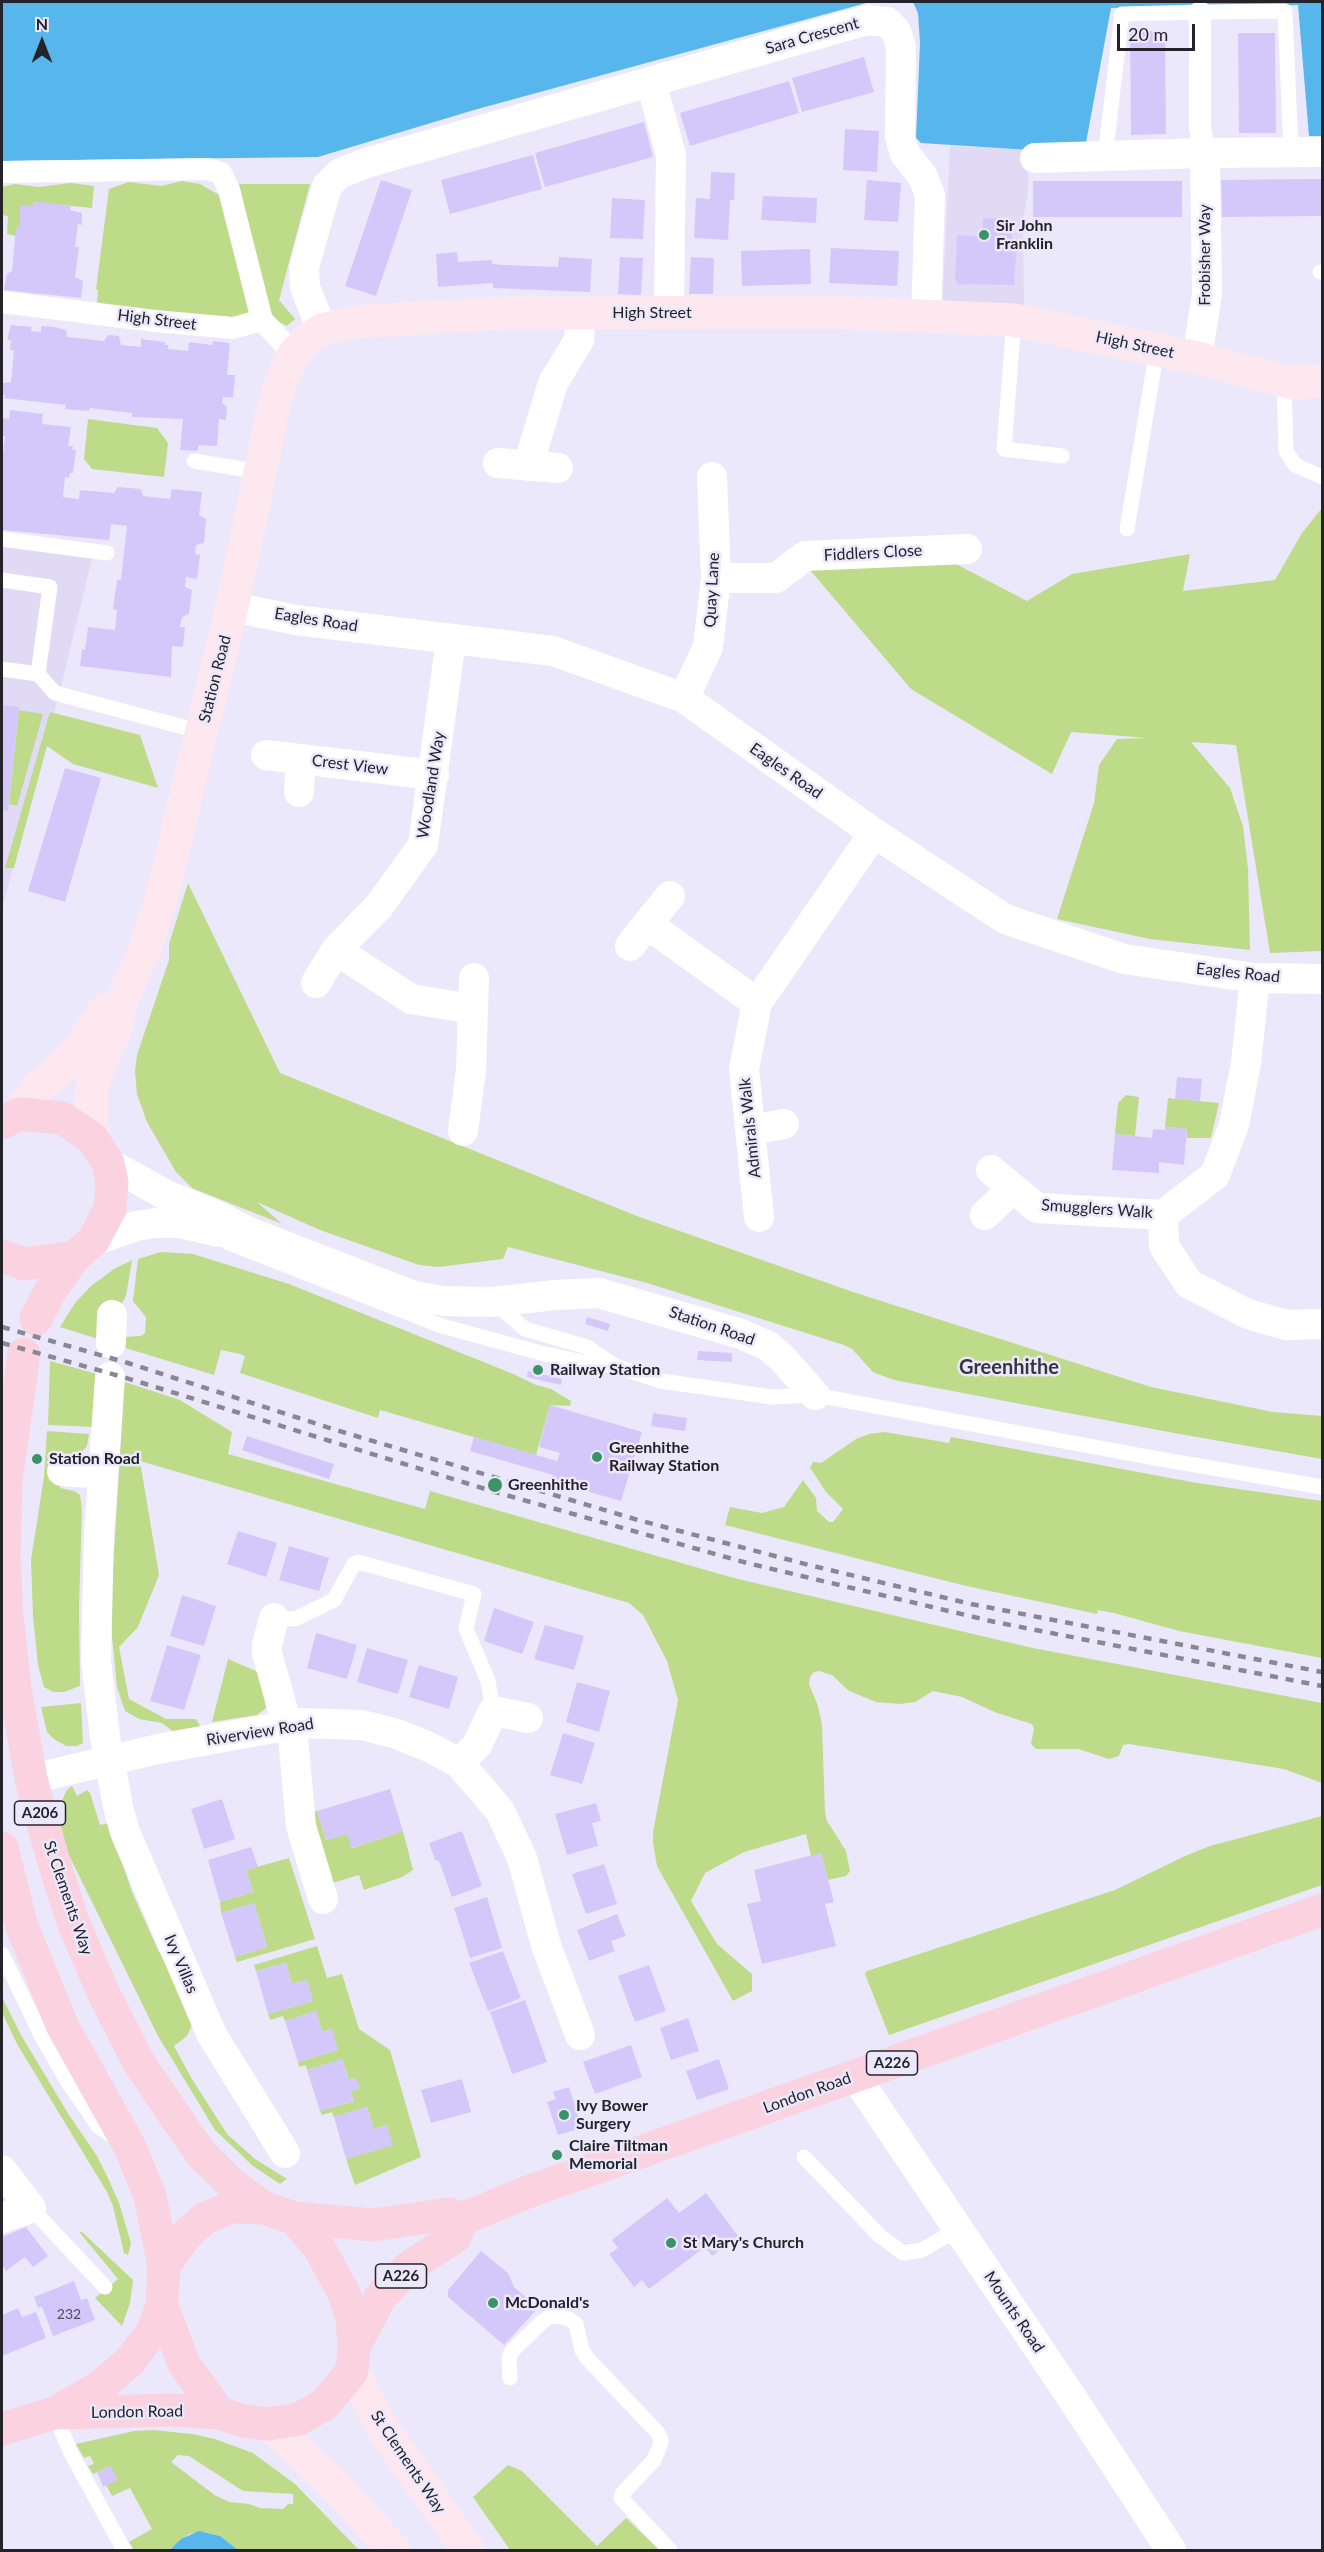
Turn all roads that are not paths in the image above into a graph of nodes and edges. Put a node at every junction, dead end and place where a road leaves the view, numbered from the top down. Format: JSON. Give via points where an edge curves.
{"nodes":[{"id":1,"x":1200,"y":12,"type":"junction"},
{"id":2,"x":651,"y":82,"type":"junction"},
{"id":3,"x":1323,"y":152,"type":"edge"},
{"id":4,"x":1205,"y":153,"type":"junction"},
{"id":5,"x":1291,"y":153,"type":"junction"},
{"id":6,"x":1105,"y":156,"type":"junction"},
{"id":7,"x":1035,"y":158,"type":"dead end"},
{"id":8,"x":2,"y":172,"type":"edge"},
{"id":9,"x":2,"y":302,"type":"edge"},
{"id":10,"x":669,"y":313,"type":"junction"},
{"id":11,"x":581,"y":314,"type":"junction"},
{"id":12,"x":926,"y":317,"type":"junction"},
{"id":13,"x":262,"y":320,"type":"junction"},
{"id":14,"x":1014,"y":320,"type":"junction"},
{"id":15,"x":322,"y":330,"type":"junction"},
{"id":16,"x":1159,"y":351,"type":"junction"},
{"id":17,"x":294,"y":354,"type":"junction"},
{"id":18,"x":1197,"y":358,"type":"junction"},
{"id":19,"x":1323,"y":380,"type":"edge"},
{"id":20,"x":1284,"y":381,"type":"junction"},
{"id":21,"x":1062,"y":456,"type":"dead end"},
{"id":22,"x":194,"y":461,"type":"dead end"},
{"id":23,"x":498,"y":463,"type":"dead end"},
{"id":24,"x":528,"y":466,"type":"junction"},
{"id":25,"x":558,"y":468,"type":"dead end"},
{"id":26,"x":260,"y":472,"type":"junction"},
{"id":27,"x":712,"y":477,"type":"dead end"},
{"id":28,"x":1323,"y":477,"type":"edge"},
{"id":29,"x":1127,"y":529,"type":"dead end"},
{"id":30,"x":2,"y":539,"type":"edge"},
{"id":31,"x":967,"y":549,"type":"dead end"},
{"id":32,"x":107,"y":554,"type":"dead end"},
{"id":33,"x":716,"y":578,"type":"junction"},
{"id":34,"x":2,"y":580,"type":"edge"},
{"id":35,"x":232,"y":607,"type":"junction"},
{"id":36,"x":451,"y":639,"type":"junction"},
{"id":37,"x":2,"y":669,"type":"edge"},
{"id":38,"x":38,"y":674,"type":"junction"},
{"id":39,"x":684,"y":698,"type":"junction"},
{"id":40,"x":202,"y":732,"type":"junction"},
{"id":41,"x":266,"y":755,"type":"dead end"},
{"id":42,"x":301,"y":759,"type":"junction"},
{"id":43,"x":434,"y":775,"type":"junction"},
{"id":44,"x":299,"y":792,"type":"dead end"},
{"id":45,"x":874,"y":833,"type":"junction"},
{"id":46,"x":670,"y":896,"type":"dead end"},
{"id":47,"x":336,"y":950,"type":"junction"},
{"id":48,"x":474,"y":978,"type":"dead end"},
{"id":49,"x":1255,"y":978,"type":"junction"},
{"id":50,"x":1323,"y":979,"type":"edge"},
{"id":51,"x":316,"y":983,"type":"dead end"},
{"id":52,"x":121,"y":1001,"type":"junction"},
{"id":53,"x":757,"y":1004,"type":"junction"},
{"id":54,"x":473,"y":1009,"type":"junction"},
{"id":55,"x":10,"y":1119,"type":"edge"},
{"id":56,"x":784,"y":1124,"type":"dead end"},
{"id":57,"x":751,"y":1130,"type":"junction"},
{"id":58,"x":464,"y":1131,"type":"dead end"},
{"id":59,"x":100,"y":1150,"type":"junction"},
{"id":60,"x":985,"y":1215,"type":"dead end"},
{"id":61,"x":1163,"y":1215,"type":"junction"},
{"id":62,"x":759,"y":1217,"type":"dead end"},
{"id":63,"x":216,"y":1232,"type":"junction"},
{"id":64,"x":249,"y":1232,"type":"junction"},
{"id":65,"x":83,"y":1249,"type":"junction"},
{"id":66,"x":2,"y":1256,"type":"edge"},
{"id":67,"x":494,"y":1302,"type":"junction"},
{"id":68,"x":36,"y":1319,"type":"dead end"},
{"id":69,"x":1323,"y":1324,"type":"edge"},
{"id":70,"x":24,"y":1354,"type":"dead end"},
{"id":71,"x":615,"y":1366,"type":"junction"},
{"id":72,"x":110,"y":1377,"type":"dead end"},
{"id":73,"x":815,"y":1395,"type":"junction"},
{"id":74,"x":62,"y":1471,"type":"dead end"},
{"id":75,"x":103,"y":1474,"type":"junction"},
{"id":76,"x":1323,"y":1487,"type":"edge"},
{"id":77,"x":274,"y":1618,"type":"joint"},
{"id":78,"x":493,"y":1711,"type":"junction"},
{"id":79,"x":528,"y":1718,"type":"dead end"},
{"id":80,"x":287,"y":1725,"type":"junction"},
{"id":81,"x":109,"y":1760,"type":"junction"},
{"id":82,"x":459,"y":1763,"type":"junction"},
{"id":83,"x":31,"y":1779,"type":"junction"},
{"id":84,"x":2,"y":1848,"type":"edge"},
{"id":85,"x":323,"y":1899,"type":"dead end"},
{"id":86,"x":1323,"y":1910,"type":"edge"},
{"id":87,"x":2,"y":1953,"type":"edge"},
{"id":88,"x":580,"y":2035,"type":"dead end"},
{"id":89,"x":855,"y":2076,"type":"junction"},
{"id":90,"x":130,"y":2147,"type":"junction"},
{"id":91,"x":285,"y":2153,"type":"dead end"},
{"id":92,"x":804,"y":2157,"type":"dead end"},
{"id":93,"x":2,"y":2170,"type":"edge"},
{"id":94,"x":31,"y":2208,"type":"junction"},
{"id":95,"x":279,"y":2213,"type":"junction"},
{"id":96,"x":2,"y":2218,"type":"edge"},
{"id":97,"x":462,"y":2219,"type":"junction"},
{"id":98,"x":958,"y":2229,"type":"junction"},
{"id":99,"x":164,"y":2266,"type":"junction"},
{"id":100,"x":105,"y":2287,"type":"dead end"},
{"id":101,"x":162,"y":2306,"type":"junction"},
{"id":102,"x":353,"y":2359,"type":"junction"},
{"id":103,"x":510,"y":2378,"type":"dead end"},
{"id":104,"x":54,"y":2413,"type":"junction"},
{"id":105,"x":219,"y":2413,"type":"junction"},
{"id":106,"x":269,"y":2424,"type":"junction"},
{"id":107,"x":2,"y":2429,"type":"edge"},
{"id":108,"x":124,"y":2550,"type":"edge"},
{"id":109,"x":394,"y":2550,"type":"edge"},
{"id":110,"x":468,"y":2550,"type":"edge"},
{"id":111,"x":670,"y":2550,"type":"edge"},
{"id":112,"x":1171,"y":2550,"type":"edge"}],
"edges":[{"from":1,"to":4,"type":"street","name":"Frobisher Way","via":[[1200,129]]},
{"from":1,"to":5,"type":"lane","via":[[1285,11]]},
{"from":1,"to":6,"type":"lane","via":[[1122,14]]},
{"from":2,"to":10,"type":"street","via":[[671,155]]},
{"from":2,"to":12,"type":"street","name":"Sara Crescent","via":[[867,20],[887,22],[896,31],[901,47],[900,137],[905,154],[922,175],[930,195]]},
{"from":2,"to":15,"type":"street","name":"Sara Crescent","via":[[339,174],[327,186],[304,267],[306,287]]},
{"from":3,"to":5,"type":"street"},
{"from":4,"to":5,"type":"street"},
{"from":4,"to":6,"type":"street"},
{"from":4,"to":18,"type":"street","name":"Frobisher Way","via":[[1207,294]]},
{"from":6,"to":7,"type":"street"},
{"from":8,"to":13,"type":"street","via":[[208,169],[221,174],[229,190]]},
{"from":9,"to":13,"type":"street","name":"High Street","via":[[233,328]]},
{"from":10,"to":11,"type":"main road","name":"High Street"},
{"from":10,"to":12,"type":"main road","name":"High Street","via":[[830,312]]},
{"from":11,"to":15,"type":"main road","name":"High Street","via":[[439,315],[354,322]]},
{"from":11,"to":24,"type":"street","via":[[579,340],[554,383]]},
{"from":12,"to":14,"type":"main road","name":"High Street"},
{"from":13,"to":17,"type":"street"},
{"from":14,"to":16,"type":"main road","name":"High Street"},
{"from":14,"to":21,"type":"lane","via":[[1004,449]]},
{"from":15,"to":17,"type":"main road","name":"High Street"},
{"from":16,"to":18,"type":"main road","name":"High Street"},
{"from":16,"to":29,"type":"lane"},
{"from":17,"to":26,"type":"main road","name":"Station Road","via":[[275,400]]},
{"from":18,"to":20,"type":"main road","name":"High Street"},
{"from":19,"to":20,"type":"main road","name":"High Street"},
{"from":20,"to":28,"type":"lane","via":[[1286,451],[1295,465]]},
{"from":22,"to":26,"type":"lane"},
{"from":23,"to":24,"type":"street"},
{"from":24,"to":25,"type":"street"},
{"from":26,"to":35,"type":"main road","name":"Station Road"},
{"from":27,"to":33,"type":"street","name":"Quay Lane"},
{"from":30,"to":32,"type":"lane"},
{"from":31,"to":33,"type":"street","name":"Fiddlers Close","via":[[805,556],[776,578]]},
{"from":33,"to":39,"type":"street","name":"Quay Lane","via":[[708,647]]},
{"from":34,"to":38,"type":"lane","via":[[50,587]]},
{"from":35,"to":36,"type":"street","name":"Eagles Road","via":[[296,620]]},
{"from":35,"to":40,"type":"main road","name":"Station Road"},
{"from":36,"to":39,"type":"street","name":"Eagles Road","via":[[553,651]]},
{"from":36,"to":43,"type":"street","name":"Woodland Way"},
{"from":37,"to":38,"type":"lane"},
{"from":38,"to":40,"type":"lane","via":[[55,693]]},
{"from":39,"to":45,"type":"street","name":"Eagles Road"},
{"from":40,"to":52,"type":"main road","name":"Station Road","via":[[153,926]]},
{"from":41,"to":42,"type":"street","name":"Crest View"},
{"from":42,"to":43,"type":"street","name":"Crest View"},
{"from":42,"to":44,"type":"street"},
{"from":43,"to":47,"type":"street","name":"Woodland Way","via":[[423,845],[380,906]]},
{"from":45,"to":49,"type":"street","name":"Eagles Road","via":[[1005,919],[1124,959]]},
{"from":45,"to":53,"type":"street","name":"Admirals Walk"},
{"from":46,"to":53,"type":"street","via":[[638,935]]},
{"from":47,"to":51,"type":"street","name":"Woodland Way"},
{"from":47,"to":54,"type":"street","via":[[411,999]]},
{"from":48,"to":54,"type":"street"},
{"from":49,"to":50,"type":"street","name":"Eagles Road"},
{"from":49,"to":61,"type":"street","name":"Smugglers Walk","via":[[1246,1063],[1234,1125],[1215,1175]]},
{"from":52,"to":55,"type":"main road","name":"Station Road","via":[[104,1011],[72,1058],[36,1088]]},
{"from":52,"to":59,"type":"main road","name":"Station Road","via":[[118,1023],[93,1080],[91,1098]]},
{"from":53,"to":57,"type":"street","name":"Admirals Walk","via":[[744,1069]]},
{"from":54,"to":58,"type":"street"},
{"from":55,"to":59,"type":"main road","via":[[62,1118]]},
{"from":56,"to":57,"type":"street"},
{"from":57,"to":62,"type":"street","name":"Admirals Walk"},
{"from":59,"to":64,"type":"street","name":"Station Road","via":[[166,1195]]},
{"from":59,"to":65,"type":"main road","via":[[112,1183],[110,1209]]},
{"from":60,"to":61,"type":"street","name":"Smugglers Walk","via":[[1002,1179],[1037,1208]]},
{"from":61,"to":69,"type":"street","via":[[1164,1246],[1189,1284],[1248,1314],[1286,1325]]},
{"from":63,"to":64,"type":"street","name":"Station Road"},
{"from":63,"to":65,"type":"street","name":"Station Road","via":[[180,1223],[154,1223],[136,1226]]},
{"from":63,"to":71,"type":"lane","name":"Station Road","via":[[229,1243],[432,1323],[541,1353]]},
{"from":64,"to":67,"type":"street","name":"Station Road","via":[[414,1296]]},
{"from":65,"to":66,"type":"main road","via":[[24,1264]]},
{"from":65,"to":68,"type":"main road","via":[[49,1293]]},
{"from":67,"to":71,"type":"lane","name":"Station Road","via":[[525,1329],[587,1347]]},
{"from":67,"to":73,"type":"street","name":"Station Road","via":[[595,1292],[646,1305],[768,1346]]},
{"from":70,"to":83,"type":"main road","name":"St Clements Way","number":"A206","via":[[6,1481],[4,1556],[11,1660]]},
{"from":71,"to":73,"type":"lane","name":"Station Road","via":[[657,1380],[708,1389],[772,1397]]},
{"from":72,"to":75,"type":"street"},
{"from":73,"to":76,"type":"lane"},
{"from":74,"to":75,"type":"street"},
{"from":75,"to":81,"type":"street","via":[[96,1661]]},
{"from":77,"to":78,"type":"lane","via":[[295,1619],[334,1600],[358,1562],[474,1594],[466,1629],[488,1681]]},
{"from":77,"to":80,"type":"street","via":[[267,1649]]},
{"from":78,"to":79,"type":"street"},
{"from":78,"to":82,"type":"street","via":[[477,1745]]},
{"from":80,"to":81,"type":"street","name":"Riverview Road"},
{"from":80,"to":82,"type":"street","name":"Riverview Road","via":[[339,1722],[372,1727],[421,1743]]},
{"from":80,"to":85,"type":"street","via":[[294,1744],[301,1826]]},
{"from":81,"to":83,"type":"street","name":"Riverview Road"},
{"from":81,"to":91,"type":"street","name":"Ivy Villas","via":[[125,1832],[212,2035]]},
{"from":82,"to":88,"type":"street","name":"Riverview Road","via":[[500,1811],[522,1858],[546,1945]]},
{"from":83,"to":95,"type":"main road","name":"St Clements Way","number":"A206","via":[[72,1919],[139,2063],[201,2154],[233,2185]]},
{"from":84,"to":90,"type":"main road","via":[[22,1928],[62,2025]]},
{"from":86,"to":89,"type":"main road","name":"London Road","number":"A226"},
{"from":87,"to":90,"type":"lane","via":[[43,2039],[86,2110],[98,2126]]},
{"from":89,"to":97,"type":"main road","name":"London Road","number":"A226"},
{"from":89,"to":98,"type":"street","name":"Mounts Road"},
{"from":90,"to":99,"type":"main road","via":[[150,2196]]},
{"from":92,"to":98,"type":"lane","via":[[880,2236],[903,2253],[922,2250]]},
{"from":93,"to":94,"type":"street"},
{"from":94,"to":96,"type":"street"},
{"from":94,"to":100,"type":"lane"},
{"from":95,"to":97,"type":"main road","name":"London Road","number":"A226","via":[[373,2225],[449,2214]]},
{"from":95,"to":99,"type":"main road","via":[[231,2207],[204,2219],[186,2235]]},
{"from":95,"to":102,"type":"main road","via":[[318,2246],[344,2293],[352,2319]]},
{"from":97,"to":102,"type":"main road","number":"A226","via":[[455,2237],[409,2267],[381,2296]]},
{"from":98,"to":112,"type":"street","name":"Mounts Road"},
{"from":99,"to":101,"type":"main road"},
{"from":101,"to":104,"type":"main road","name":"London Road","via":[[153,2331],[130,2361],[100,2387]]},
{"from":101,"to":105,"type":"main road","via":[[184,2364]]},
{"from":102,"to":106,"type":"main road","via":[[325,2404],[299,2419]]},
{"from":102,"to":110,"type":"main road","name":"St Clements Way","via":[[383,2429]]},
{"from":103,"to":111,"type":"lane","via":[[512,2350],[542,2322],[557,2316],[576,2324],[587,2358],[661,2439],[654,2460],[622,2496]]},
{"from":104,"to":105,"type":"main road","name":"London Road"},
{"from":104,"to":107,"type":"main road","name":"London Road"},
{"from":104,"to":108,"type":"lane","via":[[71,2453]]},
{"from":105,"to":106,"type":"main road"},
{"from":106,"to":109,"type":"main road","via":[[329,2479]]}]}
